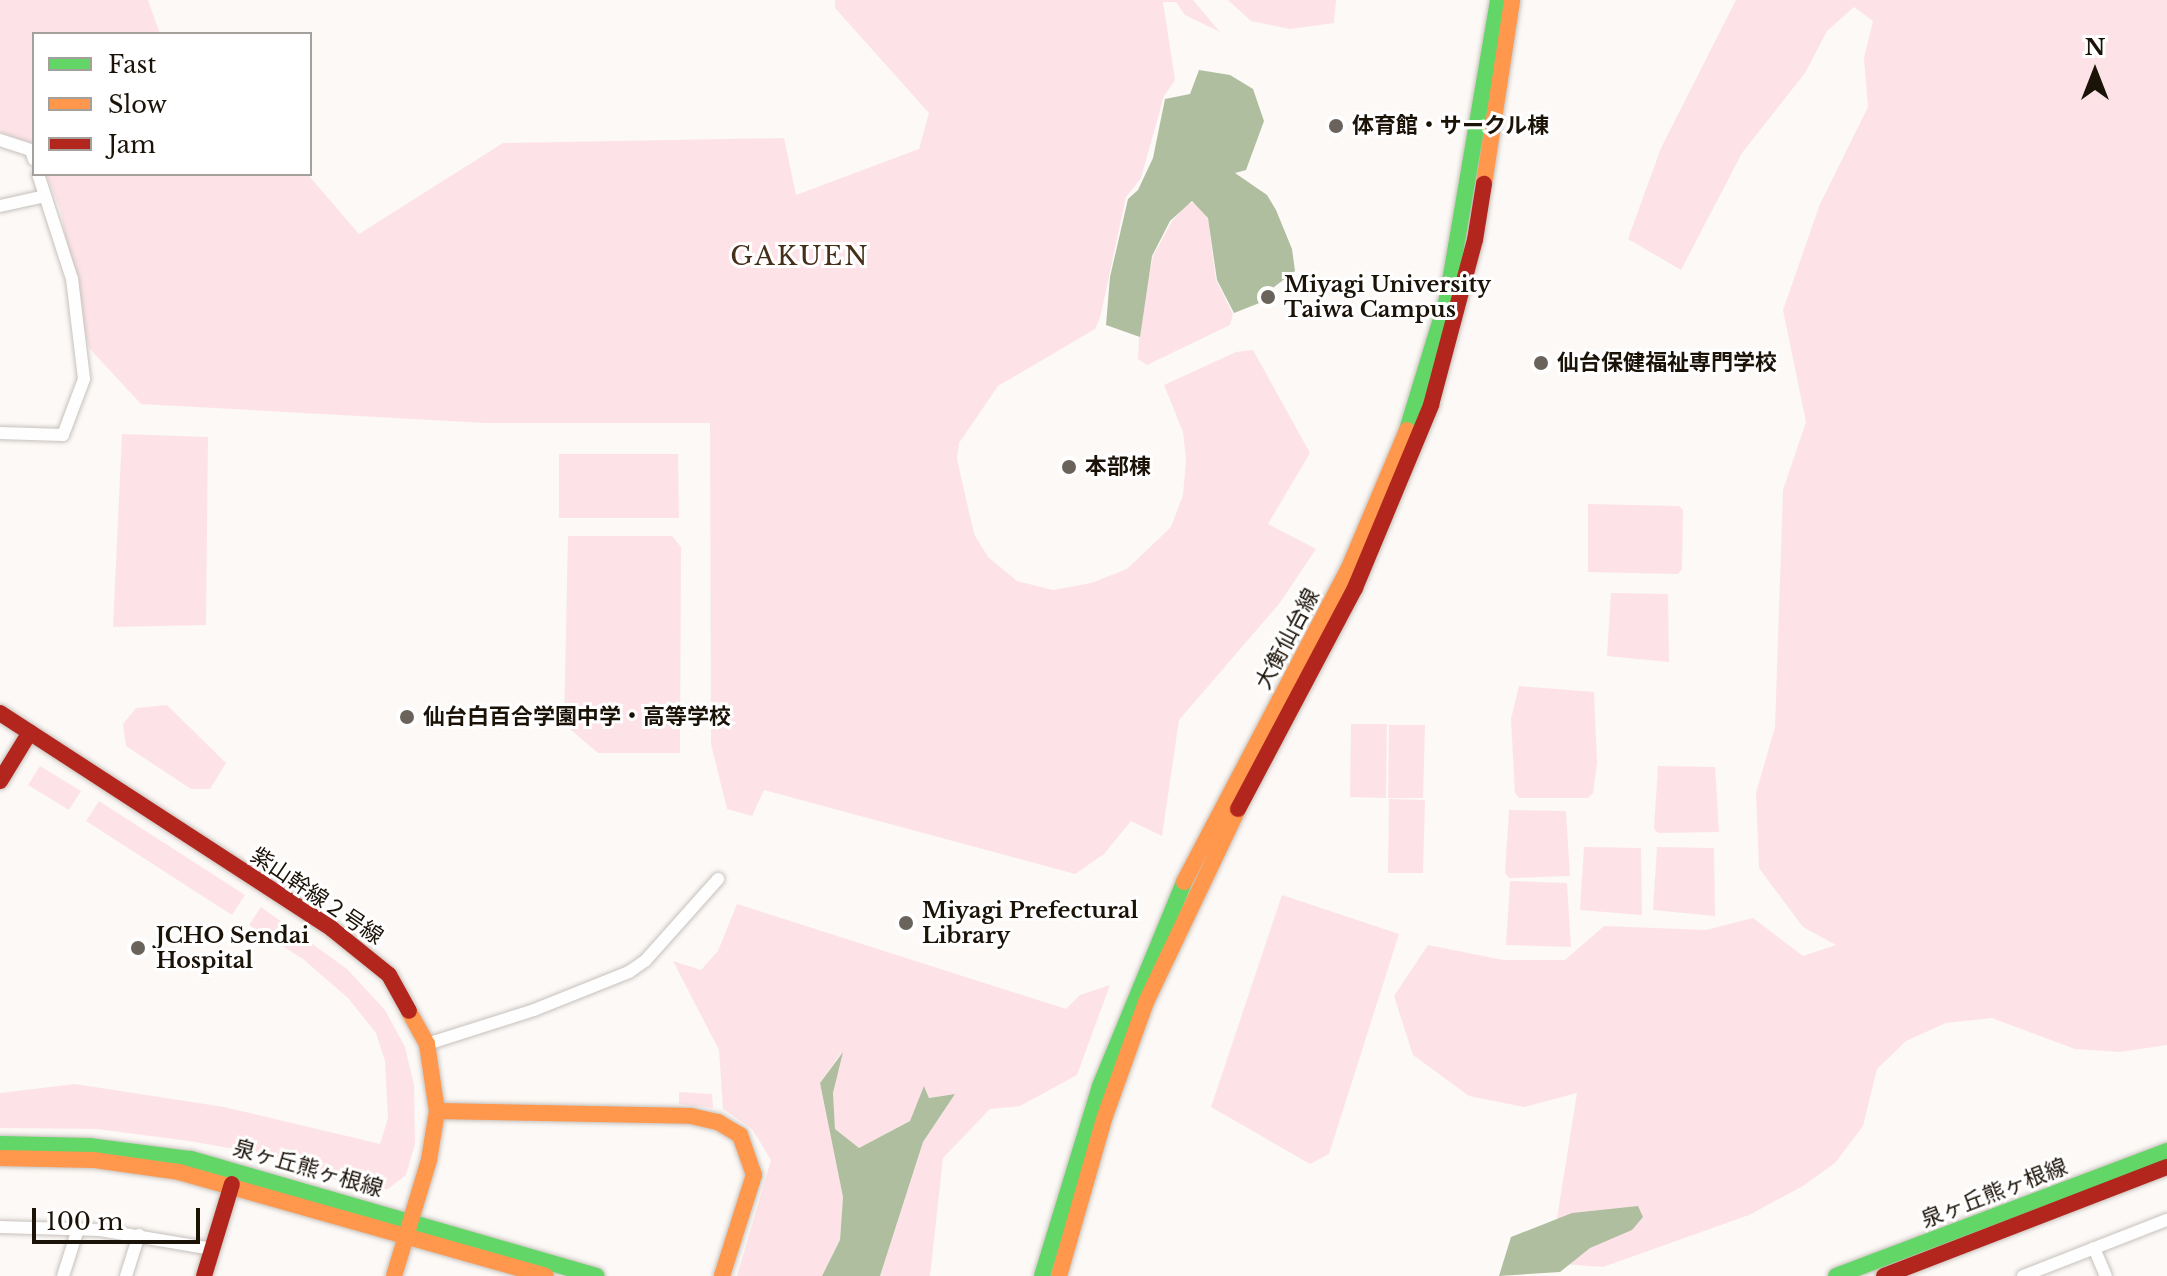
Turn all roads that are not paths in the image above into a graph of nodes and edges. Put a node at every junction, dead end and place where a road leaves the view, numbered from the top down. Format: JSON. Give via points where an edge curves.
{"nodes":[{"id":1,"x":1498,"y":0,"type":"edge"},
{"id":2,"x":1512,"y":0,"type":"edge"},
{"id":3,"x":0,"y":140,"type":"edge"},
{"id":4,"x":32,"y":153,"type":"edge"},
{"id":5,"x":39,"y":176,"type":"edge"},
{"id":6,"x":45,"y":196,"type":"junction"},
{"id":7,"x":0,"y":206,"type":"edge"},
{"id":8,"x":0,"y":433,"type":"edge"},
{"id":9,"x":0,"y":713,"type":"edge"},
{"id":10,"x":30,"y":732,"type":"junction"},
{"id":11,"x":0,"y":781,"type":"edge"},
{"id":12,"x":1198,"y":869,"type":"junction"},
{"id":13,"x":718,"y":879,"type":"dead end"},
{"id":14,"x":427,"y":1044,"type":"junction"},
{"id":15,"x":437,"y":1111,"type":"junction"},
{"id":16,"x":0,"y":1144,"type":"edge"},
{"id":17,"x":2167,"y":1151,"type":"edge"},
{"id":18,"x":0,"y":1158,"type":"edge"},
{"id":19,"x":2167,"y":1167,"type":"edge"},
{"id":20,"x":232,"y":1184,"type":"junction"},
{"id":21,"x":2167,"y":1220,"type":"edge"},
{"id":22,"x":0,"y":1227,"type":"edge"},
{"id":23,"x":409,"y":1227,"type":"junction"},
{"id":24,"x":78,"y":1229,"type":"junction"},
{"id":25,"x":139,"y":1235,"type":"junction"},
{"id":26,"x":2094,"y":1248,"type":"junction"},
{"id":27,"x":212,"y":1249,"type":"junction"},
{"id":28,"x":63,"y":1276,"type":"edge"},
{"id":29,"x":126,"y":1276,"type":"edge"},
{"id":30,"x":204,"y":1276,"type":"edge"},
{"id":31,"x":394,"y":1276,"type":"edge"},
{"id":32,"x":546,"y":1276,"type":"edge"},
{"id":33,"x":596,"y":1276,"type":"edge"},
{"id":34,"x":722,"y":1276,"type":"edge"},
{"id":35,"x":1042,"y":1276,"type":"edge"},
{"id":36,"x":1059,"y":1276,"type":"edge"},
{"id":37,"x":1836,"y":1276,"type":"edge"},
{"id":38,"x":1884,"y":1276,"type":"edge"},
{"id":39,"x":2023,"y":1276,"type":"edge"},
{"id":40,"x":2106,"y":1276,"type":"edge"}],
"edges":[{"from":1,"to":12,"type":"main road","name":"大衡仙台線","via":[[1447,299],[1402,446],[1348,570]]},
{"from":2,"to":12,"type":"main road","name":"大衡仙台線","via":[[1475,240],[1431,405],[1362,574]]},
{"from":3,"to":4,"type":"street"},
{"from":5,"to":6,"type":"street"},
{"from":6,"to":7,"type":"street"},
{"from":6,"to":8,"type":"street","via":[[72,279],[84,379],[63,435]]},
{"from":9,"to":10,"type":"main road","name":"紫山幹線２号線"},
{"from":10,"to":11,"type":"main road"},
{"from":10,"to":14,"type":"main road","name":"紫山幹線２号線","via":[[369,955],[407,1000]]},
{"from":12,"to":35,"type":"main road","name":"大衡仙台線","via":[[1100,1086]]},
{"from":12,"to":36,"type":"main road","name":"大衡仙台線","via":[[1132,1037]]},
{"from":13,"to":14,"type":"street","via":[[629,972]]},
{"from":14,"to":15,"type":"main road","name":"紫山幹線２号線"},
{"from":15,"to":23,"type":"main road","name":"紫山幹線２号線"},
{"from":15,"to":34,"type":"main road","via":[[691,1116],[718,1122],[740,1135],[754,1175]]},
{"from":16,"to":23,"type":"main road","name":"泉ヶ丘熊ヶ根線","via":[[89,1146],[191,1159]]},
{"from":17,"to":37,"type":"main road","name":"泉ヶ丘熊ヶ根線"},
{"from":18,"to":20,"type":"main road","name":"泉ヶ丘熊ヶ根線","via":[[134,1164]]},
{"from":19,"to":38,"type":"main road","name":"泉ヶ丘熊ヶ根線"},
{"from":20,"to":23,"type":"main road","name":"泉ヶ丘熊ヶ根線"},
{"from":20,"to":27,"type":"main road"},
{"from":21,"to":26,"type":"street"},
{"from":22,"to":24,"type":"street"},
{"from":23,"to":31,"type":"main road","name":"紫山幹線２号線"},
{"from":23,"to":32,"type":"main road","name":"泉ヶ丘熊ヶ根線"},
{"from":23,"to":33,"type":"main road","name":"泉ヶ丘熊ヶ根線"},
{"from":24,"to":25,"type":"street"},
{"from":24,"to":28,"type":"street"},
{"from":25,"to":27,"type":"street"},
{"from":25,"to":29,"type":"street"},
{"from":26,"to":39,"type":"street"},
{"from":26,"to":40,"type":"street"},
{"from":27,"to":30,"type":"main road"}]}
